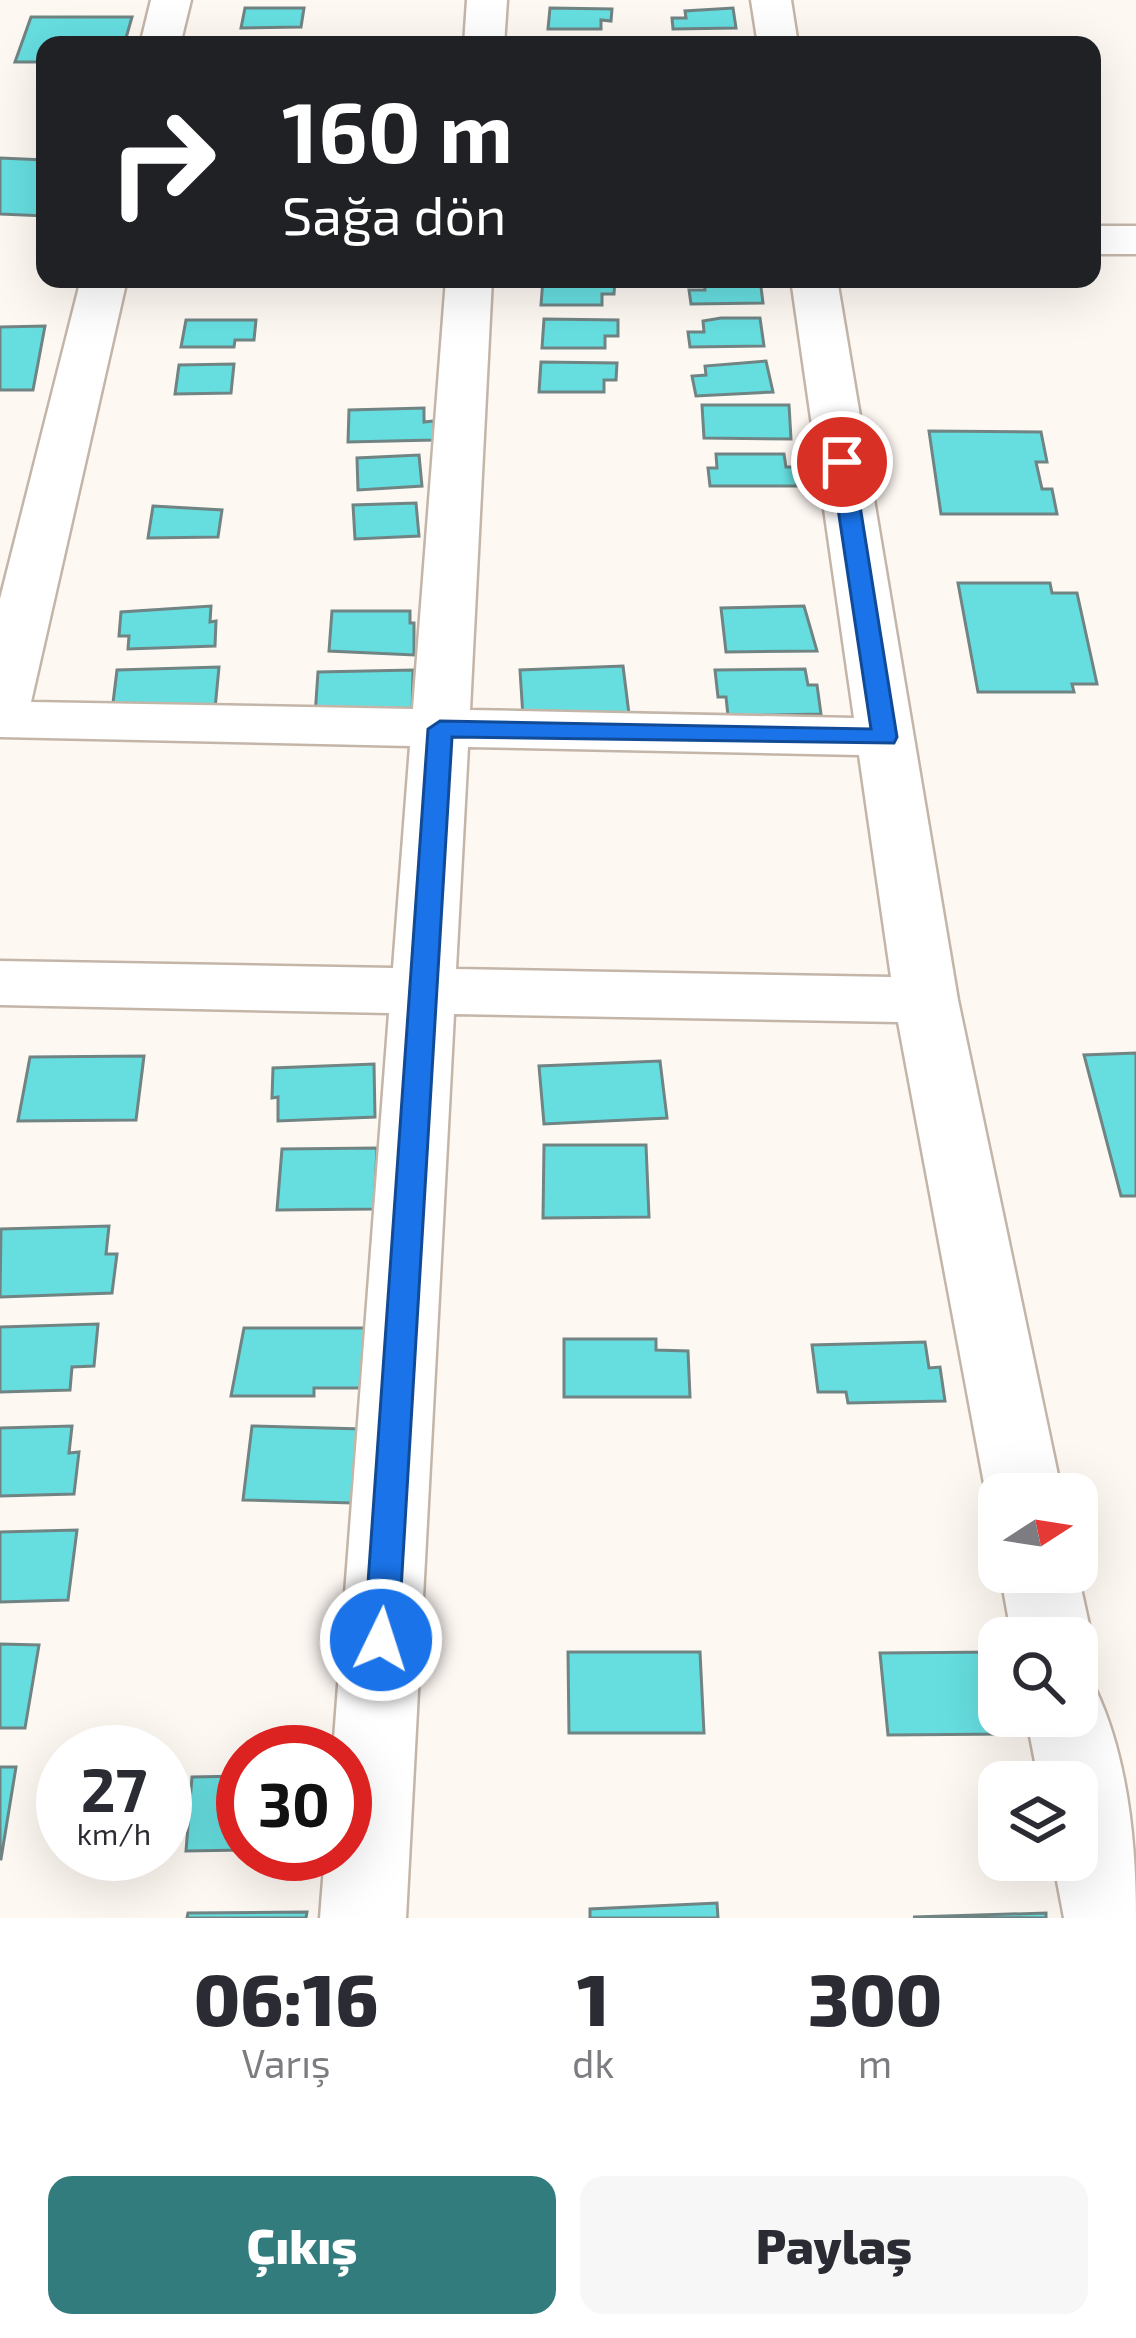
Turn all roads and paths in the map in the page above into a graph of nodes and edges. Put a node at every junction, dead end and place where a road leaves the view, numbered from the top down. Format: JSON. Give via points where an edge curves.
{"nodes":[{"id":1,"x":171,"y":0,"type":"edge"},
{"id":2,"x":487,"y":0,"type":"edge"},
{"id":3,"x":771,"y":0,"type":"edge"},
{"id":4,"x":162,"y":36,"type":"edge"},
{"id":5,"x":485,"y":36,"type":"edge"},
{"id":6,"x":777,"y":36,"type":"edge"},
{"id":7,"x":1101,"y":240,"type":"edge"},
{"id":8,"x":1136,"y":240,"type":"edge"},
{"id":9,"x":101,"y":288,"type":"edge"},
{"id":10,"x":468,"y":288,"type":"edge"},
{"id":11,"x":815,"y":288,"type":"edge"},
{"id":12,"x":24,"y":511,"type":"edge"},
{"id":13,"x":0,"y":716,"type":"edge"},
{"id":14,"x":440,"y":729,"type":"junction"},
{"id":15,"x":885,"y":737,"type":"junction"},
{"id":16,"x":0,"y":983,"type":"edge"},
{"id":17,"x":424,"y":991,"type":"junction"},
{"id":18,"x":926,"y":1000,"type":"junction"},
{"id":19,"x":1020,"y":1473,"type":"edge"},
{"id":20,"x":1071,"y":1737,"type":"edge"},
{"id":21,"x":363,"y":1918,"type":"edge"},
{"id":22,"x":1107,"y":1918,"type":"edge"}],
"edges":[{"from":1,"to":4,"type":"street"},
{"from":2,"to":5,"type":"street"},
{"from":3,"to":6,"type":"street"},
{"from":7,"to":8,"type":"street"},
{"from":9,"to":12,"type":"street"},
{"from":10,"to":14,"type":"street"},
{"from":11,"to":15,"type":"street"},
{"from":12,"to":13,"type":"street"},
{"from":13,"to":14,"type":"street"},
{"from":14,"to":15,"type":"street"},
{"from":14,"to":17,"type":"street"},
{"from":15,"to":18,"type":"street"},
{"from":16,"to":17,"type":"street"},
{"from":17,"to":18,"type":"street"},
{"from":17,"to":21,"type":"street"},
{"from":18,"to":19,"type":"street"},
{"from":20,"to":22,"type":"street"}]}
